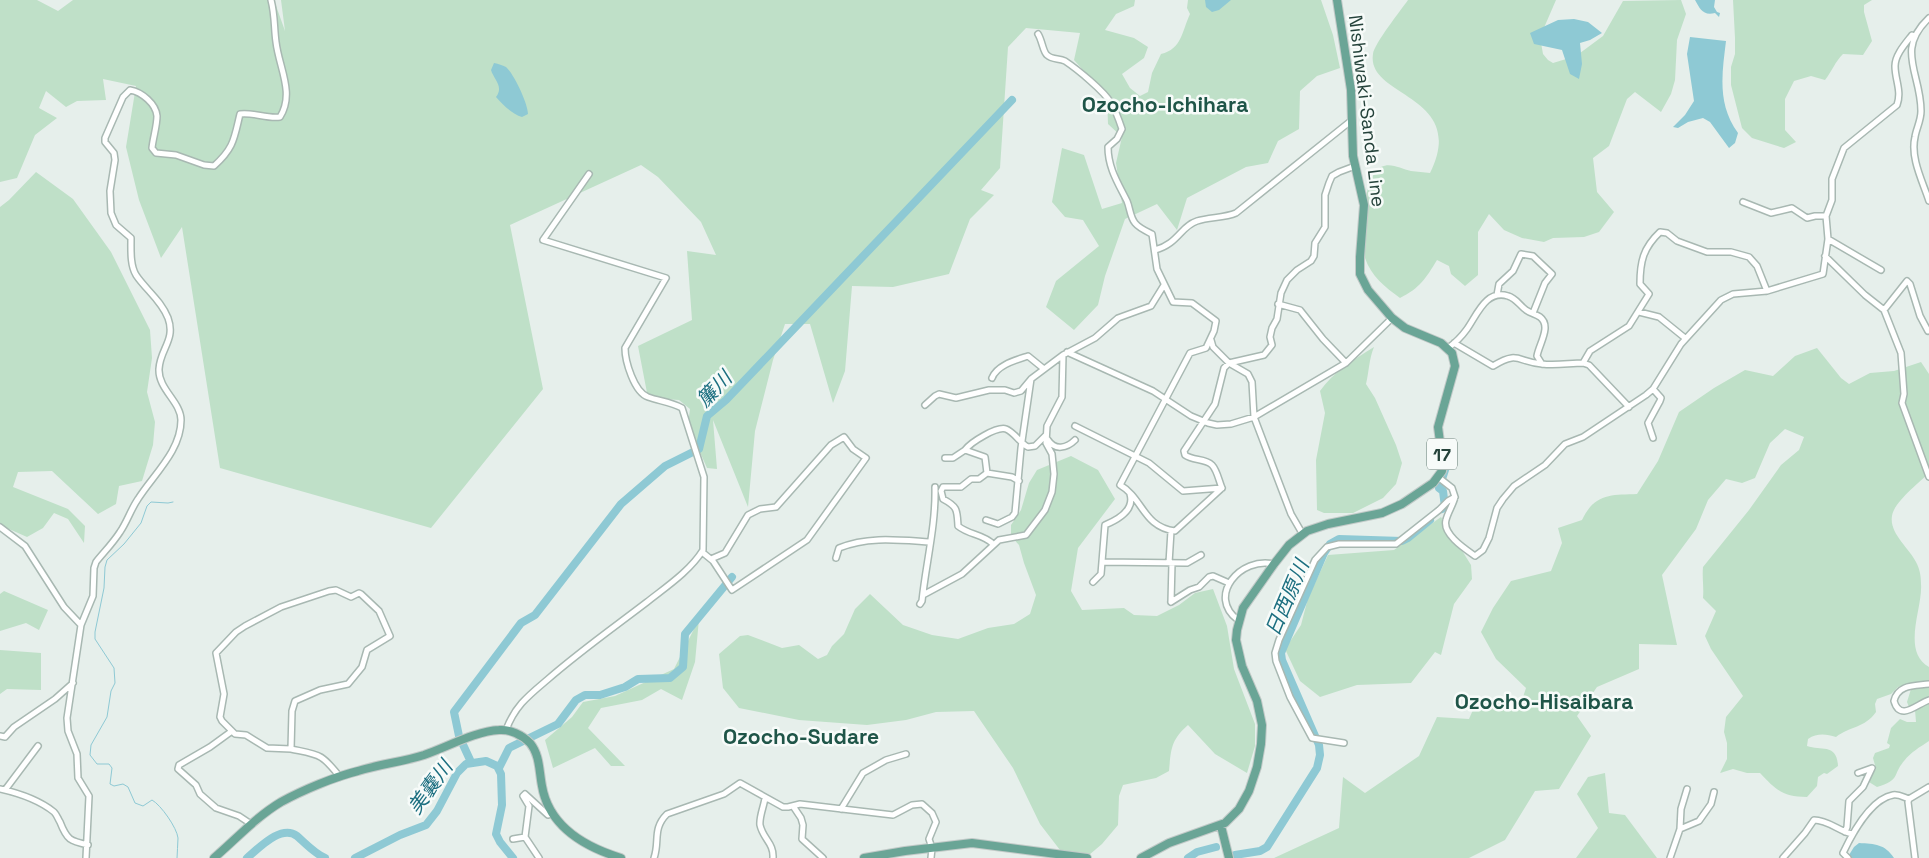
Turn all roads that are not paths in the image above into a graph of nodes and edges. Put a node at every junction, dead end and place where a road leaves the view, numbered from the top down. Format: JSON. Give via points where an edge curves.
{"nodes":[{"id":1,"x":271,"y":0,"type":"edge"},
{"id":2,"x":1337,"y":0,"type":"edge"},
{"id":3,"x":1929,"y":18,"type":"edge"},
{"id":4,"x":1038,"y":34,"type":"dead end"},
{"id":5,"x":1914,"y":36,"type":"junction"},
{"id":6,"x":1352,"y":120,"type":"junction"},
{"id":7,"x":1355,"y":166,"type":"junction"},
{"id":8,"x":589,"y":174,"type":"dead end"},
{"id":9,"x":1929,"y":201,"type":"edge"},
{"id":10,"x":1743,"y":202,"type":"dead end"},
{"id":11,"x":1826,"y":216,"type":"junction"},
{"id":12,"x":1828,"y":239,"type":"junction"},
{"id":13,"x":1155,"y":250,"type":"junction"},
{"id":14,"x":1825,"y":256,"type":"junction"},
{"id":15,"x":1881,"y":270,"type":"dead end"},
{"id":16,"x":1164,"y":285,"type":"junction"},
{"id":17,"x":1767,"y":292,"type":"junction"},
{"id":18,"x":1497,"y":295,"type":"junction"},
{"id":19,"x":1278,"y":304,"type":"junction"},
{"id":20,"x":1884,"y":310,"type":"junction"},
{"id":21,"x":1639,"y":312,"type":"junction"},
{"id":22,"x":1533,"y":313,"type":"junction"},
{"id":23,"x":1392,"y":318,"type":"junction"},
{"id":24,"x":1928,"y":331,"type":"dead end"},
{"id":25,"x":1685,"y":338,"type":"junction"},
{"id":26,"x":1211,"y":340,"type":"junction"},
{"id":27,"x":1451,"y":346,"type":"junction"},
{"id":28,"x":1065,"y":353,"type":"junction"},
{"id":29,"x":1229,"y":362,"type":"junction"},
{"id":30,"x":1346,"y":363,"type":"junction"},
{"id":31,"x":1583,"y":363,"type":"junction"},
{"id":32,"x":1542,"y":364,"type":"junction"},
{"id":33,"x":1044,"y":369,"type":"junction"},
{"id":34,"x":992,"y":378,"type":"dead end"},
{"id":35,"x":1031,"y":379,"type":"junction"},
{"id":36,"x":1653,"y":389,"type":"junction"},
{"id":37,"x":1008,"y":391,"type":"junction"},
{"id":38,"x":1000,"y":396,"type":"dead end"},
{"id":39,"x":1166,"y":398,"type":"junction"},
{"id":40,"x":925,"y":405,"type":"dead end"},
{"id":41,"x":1629,"y":407,"type":"junction"},
{"id":42,"x":1254,"y":416,"type":"junction"},
{"id":43,"x":1204,"y":422,"type":"junction"},
{"id":44,"x":1075,"y":426,"type":"dead end"},
{"id":45,"x":1047,"y":435,"type":"junction"},
{"id":46,"x":1653,"y":438,"type":"dead end"},
{"id":47,"x":1075,"y":440,"type":"dead end"},
{"id":48,"x":1022,"y":444,"type":"junction"},
{"id":49,"x":965,"y":450,"type":"junction"},
{"id":50,"x":1136,"y":457,"type":"junction"},
{"id":51,"x":945,"y":458,"type":"dead end"},
{"id":52,"x":987,"y":473,"type":"junction"},
{"id":53,"x":1438,"y":477,"type":"junction"},
{"id":54,"x":1929,"y":477,"type":"edge"},
{"id":55,"x":1019,"y":481,"type":"junction"},
{"id":56,"x":936,"y":487,"type":"dead end"},
{"id":57,"x":1222,"y":488,"type":"junction"},
{"id":58,"x":1127,"y":490,"type":"junction"},
{"id":59,"x":1455,"y":497,"type":"junction"},
{"id":60,"x":986,"y":520,"type":"dead end"},
{"id":61,"x":0,"y":527,"type":"edge"},
{"id":62,"x":1171,"y":531,"type":"junction"},
{"id":63,"x":1302,"y":533,"type":"junction"},
{"id":64,"x":929,"y":542,"type":"junction"},
{"id":65,"x":993,"y":544,"type":"junction"},
{"id":66,"x":702,"y":552,"type":"junction"},
{"id":67,"x":1201,"y":555,"type":"dead end"},
{"id":68,"x":836,"y":558,"type":"dead end"},
{"id":69,"x":711,"y":559,"type":"junction"},
{"id":70,"x":1102,"y":562,"type":"junction"},
{"id":71,"x":1170,"y":562,"type":"junction"},
{"id":72,"x":1274,"y":564,"type":"junction"},
{"id":73,"x":1093,"y":582,"type":"dead end"},
{"id":74,"x":1229,"y":583,"type":"junction"},
{"id":75,"x":923,"y":595,"type":"junction"},
{"id":76,"x":920,"y":604,"type":"dead end"},
{"id":77,"x":1238,"y":620,"type":"junction"},
{"id":78,"x":81,"y":625,"type":"junction"},
{"id":79,"x":72,"y":683,"type":"junction"},
{"id":80,"x":1929,"y":684,"type":"edge"},
{"id":81,"x":1929,"y":700,"type":"edge"},
{"id":82,"x":506,"y":730,"type":"junction"},
{"id":83,"x":232,"y":731,"type":"junction"},
{"id":84,"x":0,"y":736,"type":"edge"},
{"id":85,"x":1344,"y":743,"type":"dead end"},
{"id":86,"x":38,"y":746,"type":"dead end"},
{"id":87,"x":291,"y":749,"type":"junction"},
{"id":88,"x":906,"y":754,"type":"dead end"},
{"id":89,"x":1858,"y":772,"type":"dead end"},
{"id":90,"x":340,"y":777,"type":"junction"},
{"id":91,"x":1929,"y":787,"type":"edge"},
{"id":92,"x":1688,"y":789,"type":"dead end"},
{"id":93,"x":2,"y":790,"type":"edge"},
{"id":94,"x":1714,"y":792,"type":"dead end"},
{"id":95,"x":523,"y":796,"type":"junction"},
{"id":96,"x":516,"y":797,"type":"dead end"},
{"id":97,"x":765,"y":798,"type":"junction"},
{"id":98,"x":1908,"y":798,"type":"junction"},
{"id":99,"x":794,"y":806,"type":"junction"},
{"id":100,"x":841,"y":809,"type":"junction"},
{"id":101,"x":553,"y":813,"type":"junction"},
{"id":102,"x":251,"y":824,"type":"junction"},
{"id":103,"x":1221,"y":826,"type":"junction"},
{"id":104,"x":1680,"y":829,"type":"junction"},
{"id":105,"x":1845,"y":832,"type":"junction"},
{"id":106,"x":1852,"y":834,"type":"junction"},
{"id":107,"x":525,"y":838,"type":"junction"},
{"id":108,"x":512,"y":840,"type":"dead end"},
{"id":109,"x":88,"y":845,"type":"junction"},
{"id":110,"x":932,"y":848,"type":"junction"},
{"id":111,"x":883,"y":856,"type":"edge"},
{"id":112,"x":1846,"y":857,"type":"edge"},
{"id":113,"x":86,"y":858,"type":"edge"},
{"id":114,"x":214,"y":858,"type":"edge"},
{"id":115,"x":540,"y":858,"type":"edge"},
{"id":116,"x":621,"y":858,"type":"edge"},
{"id":117,"x":654,"y":858,"type":"edge"},
{"id":118,"x":772,"y":858,"type":"edge"},
{"id":119,"x":823,"y":858,"type":"edge"},
{"id":120,"x":864,"y":858,"type":"edge"},
{"id":121,"x":931,"y":858,"type":"edge"},
{"id":122,"x":1087,"y":858,"type":"edge"},
{"id":123,"x":1141,"y":858,"type":"edge"},
{"id":124,"x":1229,"y":858,"type":"edge"},
{"id":125,"x":1670,"y":858,"type":"edge"},
{"id":126,"x":1783,"y":858,"type":"edge"},
{"id":127,"x":1915,"y":858,"type":"edge"}],
"edges":[{"from":1,"to":78,"type":"street","via":[[286,81],[286,109],[280,118],[240,114],[231,148],[214,166],[156,153],[152,148],[157,115],[145,97],[130,90],[123,97],[105,138],[115,160],[110,191],[111,213],[116,225],[131,238],[132,265],[136,275],[154,295],[168,319],[170,334],[160,360],[160,379],[181,421],[171,453],[136,500],[120,533],[96,562],[92,596]]},
{"from":2,"to":6,"type":"main road","name":"Nishiwaki-Sanda Line","via":[[1350,81]]},
{"from":3,"to":5,"type":"street"},
{"from":4,"to":13,"type":"street","via":[[1047,56],[1077,69],[1110,102],[1122,128],[1108,147],[1112,172],[1134,221],[1152,234]]},
{"from":5,"to":9,"type":"street","via":[[1910,51],[1921,113],[1914,148]]},
{"from":5,"to":11,"type":"street","via":[[1898,56],[1895,66],[1900,94],[1897,105],[1844,148],[1832,179],[1832,200]]},
{"from":6,"to":7,"type":"main road","name":"Nishiwaki-Sanda Line"},
{"from":6,"to":13,"type":"street","via":[[1236,213],[1196,221],[1166,247]]},
{"from":7,"to":19,"type":"street","via":[[1332,176],[1325,195],[1325,227],[1315,243],[1314,256],[1287,280]]},
{"from":7,"to":23,"type":"main road","name":"Nishiwaki-Sanda Line","via":[[1364,205],[1360,274],[1368,290]]},
{"from":8,"to":66,"type":"street","via":[[543,240],[666,278],[625,348],[625,354],[641,392],[682,408],[704,477]]},
{"from":10,"to":11,"type":"street","via":[[1771,213],[1792,208],[1808,218]]},
{"from":11,"to":12,"type":"street"},
{"from":12,"to":14,"type":"street"},
{"from":12,"to":15,"type":"street"},
{"from":13,"to":16,"type":"street","via":[[1157,269]]},
{"from":14,"to":17,"type":"street","via":[[1822,274]]},
{"from":14,"to":20,"type":"street"},
{"from":16,"to":26,"type":"street","via":[[1173,302],[1192,303],[1216,321]]},
{"from":16,"to":28,"type":"street","via":[[1151,306],[1118,318],[1095,338]]},
{"from":17,"to":21,"type":"street","via":[[1757,266],[1749,257],[1731,252],[1707,252],[1677,242],[1667,233],[1660,232],[1650,241],[1644,254],[1640,284],[1649,294]]},
{"from":17,"to":25,"type":"street","via":[[1726,296]]},
{"from":18,"to":22,"type":"street","via":[[1510,296]]},
{"from":18,"to":22,"type":"street","via":[[1499,284],[1513,272],[1521,254],[1533,256],[1552,274]]},
{"from":18,"to":27,"type":"street","via":[[1480,307],[1466,332]]},
{"from":19,"to":29,"type":"street","via":[[1269,350],[1264,355]]},
{"from":19,"to":30,"type":"street","via":[[1300,310]]},
{"from":20,"to":24,"type":"street","via":[[1907,281]]},
{"from":20,"to":54,"type":"street","via":[[1901,353],[1902,403]]},
{"from":21,"to":25,"type":"street","via":[[1660,317]]},
{"from":21,"to":31,"type":"street","via":[[1629,326],[1590,351]]},
{"from":22,"to":32,"type":"street","via":[[1546,326],[1537,356]]},
{"from":23,"to":27,"type":"main road","name":"Nishiwaki-Sanda Line","via":[[1405,328]]},
{"from":23,"to":30,"type":"street"},
{"from":25,"to":36,"type":"street"},
{"from":26,"to":29,"type":"street","via":[[1213,347]]},
{"from":26,"to":39,"type":"street","via":[[1206,348],[1190,353]]},
{"from":27,"to":32,"type":"street","via":[[1493,366],[1515,356]]},
{"from":27,"to":53,"type":"main road","number":"17","via":[[1455,366],[1438,427],[1444,459]]},
{"from":28,"to":33,"type":"street"},
{"from":28,"to":39,"type":"street","via":[[1072,353]]},
{"from":28,"to":45,"type":"street","via":[[1062,397],[1050,420]]},
{"from":29,"to":42,"type":"street","via":[[1248,374],[1252,382]]},
{"from":29,"to":43,"type":"street","via":[[1224,368],[1215,404]]},
{"from":30,"to":42,"type":"street"},
{"from":31,"to":32,"type":"street"},
{"from":31,"to":41,"type":"street","via":[[1593,368]]},
{"from":33,"to":34,"type":"street","via":[[1028,356],[1001,367]]},
{"from":33,"to":35,"type":"street"},
{"from":35,"to":37,"type":"street","via":[[1022,391]]},
{"from":35,"to":48,"type":"street"},
{"from":36,"to":41,"type":"street"},
{"from":36,"to":46,"type":"street","via":[[1661,398],[1648,423]]},
{"from":37,"to":38,"type":"street"},
{"from":37,"to":40,"type":"street","via":[[990,390],[956,398],[940,394]]},
{"from":39,"to":43,"type":"street"},
{"from":39,"to":50,"type":"street"},
{"from":41,"to":59,"type":"street","via":[[1583,437],[1566,444],[1545,465],[1514,486],[1497,508],[1489,538],[1483,550],[1475,556],[1445,526]]},
{"from":42,"to":43,"type":"street","via":[[1231,424]]},
{"from":42,"to":63,"type":"street","via":[[1291,514]]},
{"from":43,"to":57,"type":"street","via":[[1184,451],[1185,455],[1212,464]]},
{"from":44,"to":50,"type":"street"},
{"from":45,"to":47,"type":"street","via":[[1055,447],[1061,448]]},
{"from":45,"to":48,"type":"street","via":[[1035,446]]},
{"from":45,"to":65,"type":"street","via":[[1054,474],[1045,510],[1026,535]]},
{"from":48,"to":49,"type":"street","via":[[1007,430],[1000,429],[986,434]]},
{"from":48,"to":55,"type":"street"},
{"from":49,"to":51,"type":"street","via":[[953,458]]},
{"from":49,"to":52,"type":"street","via":[[985,456]]},
{"from":50,"to":57,"type":"street","via":[[1183,490]]},
{"from":50,"to":58,"type":"street","via":[[1120,485]]},
{"from":52,"to":55,"type":"street"},
{"from":52,"to":65,"type":"street","via":[[961,487],[943,487],[941,491],[943,500],[955,507],[959,516],[958,526],[987,538]]},
{"from":53,"to":59,"type":"street","via":[[1452,488]]},
{"from":53,"to":63,"type":"main road","number":"17","via":[[1392,509],[1318,526]]},
{"from":55,"to":60,"type":"street","via":[[1016,513],[998,524]]},
{"from":56,"to":64,"type":"street","via":[[936,509]]},
{"from":57,"to":62,"type":"street","via":[[1175,531]]},
{"from":58,"to":62,"type":"street","via":[[1147,517]]},
{"from":58,"to":70,"type":"street","via":[[1132,499],[1130,507],[1105,525]]},
{"from":59,"to":85,"type":"street","via":[[1396,544],[1339,544],[1327,547],[1314,560],[1278,640],[1276,661],[1312,738]]},
{"from":61,"to":78,"type":"street","via":[[25,546],[64,607]]},
{"from":62,"to":71,"type":"street"},
{"from":63,"to":72,"type":"main road","number":"17"},
{"from":64,"to":68,"type":"street","via":[[882,539],[854,543],[839,548]]},
{"from":64,"to":75,"type":"street"},
{"from":65,"to":75,"type":"street","via":[[962,574]]},
{"from":66,"to":69,"type":"street"},
{"from":66,"to":82,"type":"street","via":[[674,581],[526,698],[512,715]]},
{"from":67,"to":71,"type":"street","via":[[1187,563]]},
{"from":69,"to":69,"type":"street","via":[[725,553],[748,515],[776,507],[831,445],[844,437],[866,458],[807,540],[732,590]]},
{"from":70,"to":71,"type":"street"},
{"from":70,"to":73,"type":"street","via":[[1101,574]]},
{"from":71,"to":74,"type":"street","via":[[1171,602],[1190,590],[1200,588],[1209,577]]},
{"from":72,"to":74,"type":"street","via":[[1250,565]]},
{"from":72,"to":77,"type":"main road","number":"17","via":[[1248,599]]},
{"from":74,"to":77,"type":"street","via":[[1226,593],[1228,609]]},
{"from":75,"to":76,"type":"street"},
{"from":77,"to":103,"type":"main road","number":"17","via":[[1236,640],[1244,675],[1259,708],[1262,734],[1249,791],[1239,809]]},
{"from":78,"to":79,"type":"street"},
{"from":79,"to":84,"type":"street"},
{"from":79,"to":109,"type":"street","via":[[67,723],[77,754],[78,778],[89,796]]},
{"from":80,"to":81,"type":"street","via":[[1905,687],[1894,701],[1897,709],[1908,712]]},
{"from":82,"to":90,"type":"main road","via":[[482,733],[422,755]]},
{"from":82,"to":101,"type":"main road","via":[[521,736],[535,751],[545,798]]},
{"from":83,"to":87,"type":"street","via":[[267,748]]},
{"from":83,"to":87,"type":"street","via":[[220,717],[224,694],[216,653],[236,632],[281,607],[329,591],[336,590],[350,597],[359,593],[379,611],[390,636],[367,650],[362,668],[348,684],[320,690],[295,701]]},
{"from":83,"to":102,"type":"street","via":[[178,768],[216,808]]},
{"from":86,"to":93,"type":"street"},
{"from":87,"to":90,"type":"street","via":[[318,754]]},
{"from":88,"to":100,"type":"street","via":[[886,760],[863,774]]},
{"from":89,"to":105,"type":"street","via":[[1872,768],[1863,787],[1849,801]]},
{"from":90,"to":102,"type":"main road","via":[[283,801]]},
{"from":91,"to":98,"type":"street"},
{"from":92,"to":104,"type":"street","via":[[1681,809]]},
{"from":93,"to":109,"type":"street","via":[[20,794],[46,807],[57,816],[69,839]]},
{"from":94,"to":104,"type":"street","via":[[1711,804],[1699,821]]},
{"from":95,"to":96,"type":"street"},
{"from":95,"to":101,"type":"street","via":[[525,794],[548,815]]},
{"from":95,"to":107,"type":"street","via":[[529,806]]},
{"from":97,"to":99,"type":"street","via":[[783,807]]},
{"from":97,"to":117,"type":"street","via":[[740,783],[716,797],[667,814],[657,831]]},
{"from":97,"to":118,"type":"street","via":[[760,824],[772,846]]},
{"from":98,"to":106,"type":"street","via":[[1893,795],[1884,800],[1869,810]]},
{"from":98,"to":127,"type":"street"},
{"from":99,"to":100,"type":"street"},
{"from":99,"to":119,"type":"street","via":[[802,818],[802,839]]},
{"from":100,"to":110,"type":"street","via":[[893,815],[912,805],[922,804],[936,822],[929,839]]},
{"from":101,"to":116,"type":"main road","via":[[583,843]]},
{"from":102,"to":114,"type":"main road"},
{"from":103,"to":123,"type":"main road","number":"17","via":[[1169,843]]},
{"from":103,"to":124,"type":"main road"},
{"from":104,"to":125,"type":"street"},
{"from":105,"to":106,"type":"street"},
{"from":105,"to":126,"type":"street","via":[[1827,822],[1814,820]]},
{"from":106,"to":112,"type":"street","via":[[1843,853]]},
{"from":107,"to":108,"type":"street"},
{"from":107,"to":115,"type":"street"},
{"from":109,"to":113,"type":"street"},
{"from":110,"to":111,"type":"main road"},
{"from":110,"to":121,"type":"street"},
{"from":110,"to":122,"type":"main road","via":[[963,843],[982,844]]},
{"from":111,"to":120,"type":"main road"}]}
